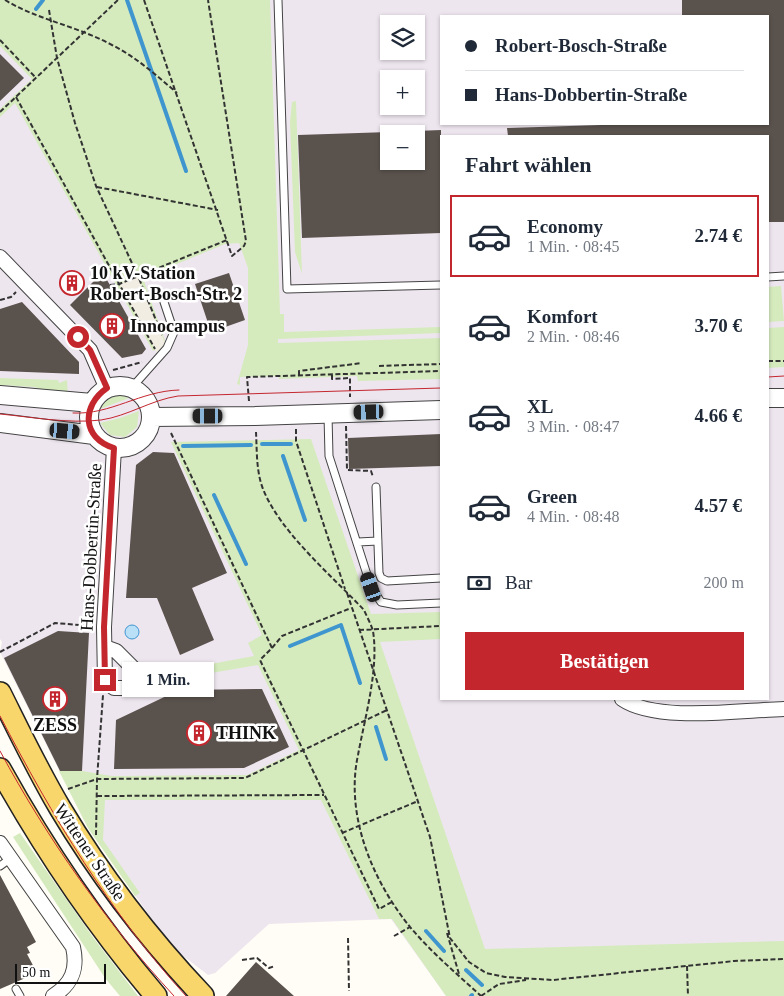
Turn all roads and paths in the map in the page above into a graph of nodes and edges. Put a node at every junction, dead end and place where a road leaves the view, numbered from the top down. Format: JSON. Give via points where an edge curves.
{"nodes":[{"id":1,"x":4,"y":0,"type":"edge"},
{"id":2,"x":118,"y":0,"type":"edge"},
{"id":3,"x":144,"y":0,"type":"edge"},
{"id":4,"x":208,"y":0,"type":"edge"},
{"id":5,"x":278,"y":0,"type":"edge"},
{"id":6,"x":49,"y":10,"type":"dead end"},
{"id":7,"x":51,"y":22,"type":"junction"},
{"id":8,"x":84,"y":33,"type":"junction"},
{"id":9,"x":0,"y":40,"type":"edge"},
{"id":10,"x":57,"y":58,"type":"junction"},
{"id":11,"x":36,"y":78,"type":"junction"},
{"id":12,"x":177,"y":94,"type":"junction"},
{"id":13,"x":16,"y":97,"type":"junction"},
{"id":14,"x":0,"y":112,"type":"edge"},
{"id":15,"x":96,"y":186,"type":"junction"},
{"id":16,"x":218,"y":210,"type":"junction"},
{"id":17,"x":227,"y":240,"type":"junction"},
{"id":18,"x":0,"y":257,"type":"edge"},
{"id":19,"x":138,"y":276,"type":"junction"},
{"id":20,"x":784,"y":276,"type":"edge"},
{"id":21,"x":769,"y":277,"type":"edge"},
{"id":22,"x":25,"y":283,"type":"junction"},
{"id":23,"x":110,"y":284,"type":"dead end"},
{"id":24,"x":119,"y":284,"type":"junction"},
{"id":25,"x":440,"y":285,"type":"edge"},
{"id":26,"x":163,"y":299,"type":"dead end"},
{"id":27,"x":0,"y":300,"type":"edge"},
{"id":28,"x":167,"y":348,"type":"junction"},
{"id":29,"x":159,"y":357,"type":"junction"},
{"id":30,"x":769,"y":361,"type":"edge"},
{"id":31,"x":784,"y":361,"type":"edge"},
{"id":32,"x":362,"y":363,"type":"dead end"},
{"id":33,"x":440,"y":364,"type":"edge"},
{"id":34,"x":379,"y":366,"type":"dead end"},
{"id":35,"x":440,"y":371,"type":"edge"},
{"id":36,"x":332,"y":374,"type":"junction"},
{"id":37,"x":299,"y":375,"type":"junction"},
{"id":38,"x":277,"y":376,"type":"junction"},
{"id":39,"x":277,"y":380,"type":"dead end"},
{"id":40,"x":104,"y":381,"type":"junction"},
{"id":41,"x":133,"y":389,"type":"junction"},
{"id":42,"x":0,"y":395,"type":"edge"},
{"id":43,"x":769,"y":398,"type":"edge"},
{"id":44,"x":784,"y":398,"type":"edge"},
{"id":45,"x":92,"y":403,"type":"junction"},
{"id":46,"x":440,"y":410,"type":"edge"},
{"id":47,"x":351,"y":412,"type":"junction"},
{"id":48,"x":328,"y":413,"type":"junction"},
{"id":49,"x":296,"y":414,"type":"junction"},
{"id":50,"x":255,"y":416,"type":"junction"},
{"id":51,"x":157,"y":417,"type":"junction"},
{"id":52,"x":0,"y":423,"type":"edge"},
{"id":53,"x":94,"y":435,"type":"junction"},
{"id":54,"x":256,"y":440,"type":"dead end"},
{"id":55,"x":346,"y":444,"type":"dead end"},
{"id":56,"x":114,"y":448,"type":"junction"},
{"id":57,"x":376,"y":487,"type":"joint"},
{"id":58,"x":378,"y":541,"type":"junction"},
{"id":59,"x":358,"y":542,"type":"junction"},
{"id":60,"x":440,"y":578,"type":"edge"},
{"id":61,"x":346,"y":591,"type":"junction"},
{"id":62,"x":440,"y":604,"type":"edge"},
{"id":63,"x":352,"y":608,"type":"junction"},
{"id":64,"x":440,"y":626,"type":"edge"},
{"id":65,"x":104,"y":627,"type":"junction"},
{"id":66,"x":372,"y":628,"type":"junction"},
{"id":67,"x":359,"y":630,"type":"junction"},
{"id":68,"x":105,"y":647,"type":"junction"},
{"id":69,"x":272,"y":648,"type":"junction"},
{"id":70,"x":0,"y":652,"type":"edge"},
{"id":71,"x":372,"y":668,"type":"junction"},
{"id":72,"x":105,"y":680,"type":"junction"},
{"id":73,"x":0,"y":693,"type":"edge"},
{"id":74,"x":624,"y":700,"type":"edge"},
{"id":75,"x":784,"y":709,"type":"edge"},
{"id":76,"x":387,"y":710,"type":"junction"},
{"id":77,"x":365,"y":721,"type":"junction"},
{"id":78,"x":304,"y":751,"type":"junction"},
{"id":79,"x":0,"y":769,"type":"edge"},
{"id":80,"x":97,"y":779,"type":"junction"},
{"id":81,"x":324,"y":795,"type":"junction"},
{"id":82,"x":97,"y":796,"type":"junction"},
{"id":83,"x":418,"y":801,"type":"junction"},
{"id":84,"x":359,"y":825,"type":"junction"},
{"id":85,"x":342,"y":833,"type":"dead end"},
{"id":86,"x":0,"y":843,"type":"edge"},
{"id":87,"x":6,"y":862,"type":"edge"},
{"id":88,"x":96,"y":862,"type":"junction"},
{"id":89,"x":392,"y":902,"type":"junction"},
{"id":90,"x":445,"y":921,"type":"junction"},
{"id":91,"x":410,"y":927,"type":"junction"},
{"id":92,"x":394,"y":936,"type":"dead end"},
{"id":93,"x":348,"y":938,"type":"dead end"},
{"id":94,"x":242,"y":960,"type":"dead end"},
{"id":95,"x":784,"y":960,"type":"edge"},
{"id":96,"x":275,"y":966,"type":"dead end"},
{"id":97,"x":687,"y":966,"type":"junction"},
{"id":98,"x":460,"y":976,"type":"junction"},
{"id":99,"x":531,"y":979,"type":"junction"},
{"id":100,"x":16,"y":989,"type":"dead end"},
{"id":101,"x":349,"y":991,"type":"dead end"},
{"id":102,"x":20,"y":996,"type":"edge"},
{"id":103,"x":53,"y":996,"type":"edge"},
{"id":104,"x":156,"y":996,"type":"edge"},
{"id":105,"x":203,"y":996,"type":"edge"},
{"id":106,"x":481,"y":996,"type":"edge"},
{"id":107,"x":688,"y":996,"type":"edge"}],
"edges":[{"from":1,"to":7,"type":"path"},
{"from":2,"to":8,"type":"path"},
{"from":3,"to":12,"type":"path"},
{"from":4,"to":17,"type":"path","via":[[246,243],[232,256]]},
{"from":5,"to":25,"type":"lane","via":[[287,289]]},
{"from":6,"to":7,"type":"path"},
{"from":7,"to":8,"type":"path"},
{"from":7,"to":10,"type":"path"},
{"from":8,"to":10,"type":"path"},
{"from":8,"to":12,"type":"path","via":[[111,44],[136,60]]},
{"from":9,"to":11,"type":"path"},
{"from":10,"to":11,"type":"path"},
{"from":10,"to":15,"type":"path"},
{"from":11,"to":13,"type":"path"},
{"from":12,"to":16,"type":"path"},
{"from":13,"to":14,"type":"path"},
{"from":13,"to":24,"type":"path"},
{"from":15,"to":16,"type":"path"},
{"from":15,"to":19,"type":"path"},
{"from":16,"to":17,"type":"path"},
{"from":17,"to":19,"type":"path"},
{"from":18,"to":22,"type":"street"},
{"from":19,"to":24,"type":"path"},
{"from":19,"to":28,"type":"path"},
{"from":20,"to":21,"type":"lane"},
{"from":22,"to":27,"type":"path","via":[[11,297]]},
{"from":22,"to":40,"type":"street","via":[[90,350]]},
{"from":23,"to":24,"type":"path"},
{"from":24,"to":29,"type":"path"},
{"from":26,"to":28,"type":"lane","via":[[174,332]]},
{"from":28,"to":29,"type":"lane"},
{"from":29,"to":40,"type":"path"},
{"from":29,"to":41,"type":"lane"},
{"from":30,"to":31,"type":"path"},
{"from":32,"to":37,"type":"path","via":[[299,371]]},
{"from":33,"to":34,"type":"path"},
{"from":35,"to":36,"type":"path"},
{"from":36,"to":37,"type":"path"},
{"from":36,"to":47,"type":"path","via":[[332,379],[350,378]]},
{"from":37,"to":38,"type":"path"},
{"from":38,"to":39,"type":"path"},
{"from":38,"to":50,"type":"path","via":[[247,377],[248,399]]},
{"from":40,"to":41,"type":"street"},
{"from":40,"to":45,"type":"street"},
{"from":41,"to":51,"type":"street","via":[[142,395]]},
{"from":42,"to":45,"type":"street"},
{"from":43,"to":44,"type":"street"},
{"from":45,"to":53,"type":"street","via":[[88,416]]},
{"from":46,"to":47,"type":"street"},
{"from":47,"to":48,"type":"street"},
{"from":48,"to":49,"type":"street"},
{"from":48,"to":59,"type":"lane","via":[[330,456]]},
{"from":49,"to":50,"type":"street"},
{"from":49,"to":61,"type":"path","via":[[296,441]]},
{"from":50,"to":51,"type":"street"},
{"from":51,"to":56,"type":"street","via":[[138,442]]},
{"from":51,"to":69,"type":"path"},
{"from":52,"to":53,"type":"street"},
{"from":53,"to":56,"type":"street"},
{"from":54,"to":61,"type":"path","via":[[263,488],[274,511]]},
{"from":55,"to":57,"type":"path","via":[[347,470],[371,471]]},
{"from":56,"to":65,"type":"street","name":"Hans-Dobbertin-Straße"},
{"from":57,"to":58,"type":"lane"},
{"from":58,"to":59,"type":"lane"},
{"from":58,"to":60,"type":"lane","via":[[381,578],[387,581]]},
{"from":59,"to":62,"type":"lane","via":[[371,587],[381,602]]},
{"from":61,"to":63,"type":"path"},
{"from":61,"to":66,"type":"path","via":[[364,610]]},
{"from":63,"to":67,"type":"path"},
{"from":63,"to":69,"type":"path","via":[[282,636]]},
{"from":64,"to":66,"type":"path"},
{"from":65,"to":68,"type":"street","name":"Hans-Dobbertin-Straße"},
{"from":65,"to":70,"type":"path","via":[[54,624]]},
{"from":66,"to":67,"type":"path"},
{"from":66,"to":71,"type":"path","via":[[375,648]]},
{"from":67,"to":71,"type":"path"},
{"from":68,"to":72,"type":"street","name":"Hans-Dobbertin-Straße"},
{"from":68,"to":72,"type":"street","name":"Hans-Dobbertin-Straße","via":[[126,660],[133,668],[134,680],[126,688],[114,688]]},
{"from":69,"to":78,"type":"path","via":[[260,660]]},
{"from":71,"to":76,"type":"path"},
{"from":71,"to":77,"type":"path"},
{"from":72,"to":80,"type":"path"},
{"from":73,"to":88,"type":"main road","name":"Wittener Straße","via":[[48,787]]},
{"from":74,"to":75,"type":"street","via":[[655,712]]},
{"from":76,"to":77,"type":"path"},
{"from":76,"to":83,"type":"path"},
{"from":77,"to":78,"type":"path"},
{"from":77,"to":84,"type":"path","via":[[355,773]]},
{"from":78,"to":80,"type":"path","via":[[245,778]]},
{"from":78,"to":81,"type":"path"},
{"from":79,"to":104,"type":"main road","name":"Wittener Straße","via":[[42,843],[78,897]]},
{"from":80,"to":82,"type":"path"},
{"from":81,"to":82,"type":"path"},
{"from":81,"to":89,"type":"path","via":[[379,909]]},
{"from":82,"to":88,"type":"path"},
{"from":83,"to":84,"type":"path"},
{"from":83,"to":90,"type":"path","via":[[430,837]]},
{"from":84,"to":85,"type":"path"},
{"from":84,"to":89,"type":"path","via":[[376,872]]},
{"from":86,"to":87,"type":"street"},
{"from":87,"to":103,"type":"street","via":[[73,947],[74,972],[66,987]]},
{"from":88,"to":105,"type":"main road","name":"Wittener Straße","via":[[152,938]]},
{"from":89,"to":91,"type":"path"},
{"from":90,"to":98,"type":"path","via":[[450,949]]},
{"from":90,"to":99,"type":"path","via":[[450,938],[469,962],[486,973]]},
{"from":91,"to":92,"type":"path"},
{"from":91,"to":98,"type":"path"},
{"from":93,"to":101,"type":"path"},
{"from":94,"to":96,"type":"path","via":[[257,958],[268,968]]},
{"from":95,"to":97,"type":"path"},
{"from":97,"to":99,"type":"path","via":[[574,978]]},
{"from":97,"to":107,"type":"path"},
{"from":98,"to":106,"type":"path"},
{"from":99,"to":106,"type":"path","via":[[499,984]]},
{"from":100,"to":102,"type":"lane"}]}
